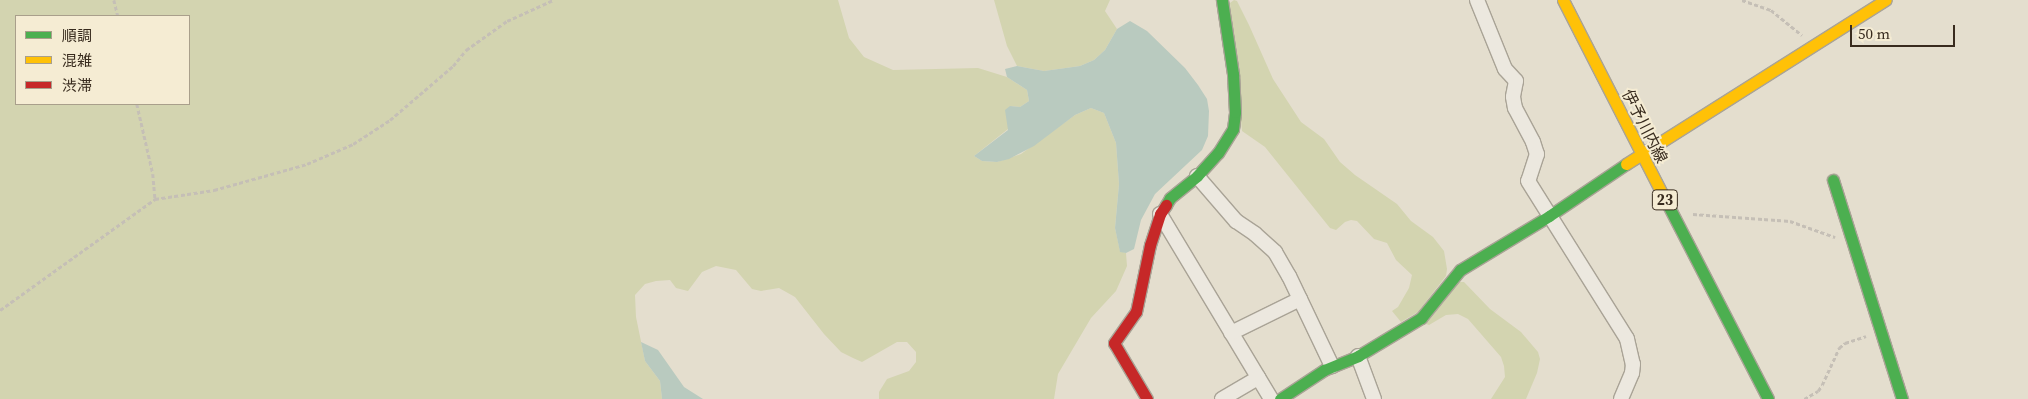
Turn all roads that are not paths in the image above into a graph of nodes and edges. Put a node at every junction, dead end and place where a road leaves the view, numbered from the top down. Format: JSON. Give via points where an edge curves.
{"nodes":[{"id":1,"x":1222,"y":0,"type":"edge"},
{"id":2,"x":1477,"y":0,"type":"edge"},
{"id":3,"x":1562,"y":0,"type":"edge"},
{"id":4,"x":1885,"y":0,"type":"edge"},
{"id":5,"x":1641,"y":154,"type":"junction"},
{"id":6,"x":1197,"y":176,"type":"junction"},
{"id":7,"x":1833,"y":180,"type":"dead end"},
{"id":8,"x":1160,"y":214,"type":"junction"},
{"id":9,"x":1550,"y":216,"type":"junction"},
{"id":10,"x":1300,"y":299,"type":"junction"},
{"id":11,"x":1231,"y":333,"type":"junction"},
{"id":12,"x":1358,"y":356,"type":"junction"},
{"id":13,"x":1332,"y":366,"type":"junction"},
{"id":14,"x":1258,"y":378,"type":"junction"},
{"id":15,"x":1148,"y":399,"type":"edge"},
{"id":16,"x":1222,"y":399,"type":"edge"},
{"id":17,"x":1271,"y":399,"type":"edge"},
{"id":18,"x":1280,"y":399,"type":"edge"},
{"id":19,"x":1374,"y":399,"type":"edge"},
{"id":20,"x":1621,"y":399,"type":"edge"},
{"id":21,"x":1768,"y":399,"type":"edge"},
{"id":22,"x":1902,"y":399,"type":"edge"}],
"edges":[{"from":1,"to":6,"type":"street","via":[[1233,74],[1233,130]]},
{"from":2,"to":9,"type":"street","via":[[1505,68],[1516,80],[1515,108],[1536,154],[1528,181]]},
{"from":3,"to":5,"type":"street","name":"伊予川内線","number":"23"},
{"from":4,"to":5,"type":"street"},
{"from":5,"to":9,"type":"street"},
{"from":5,"to":21,"type":"street","name":"伊予川内線","number":"23"},
{"from":6,"to":8,"type":"street","via":[[1170,198]]},
{"from":6,"to":10,"type":"street","via":[[1236,221],[1275,252]]},
{"from":7,"to":22,"type":"street"},
{"from":8,"to":11,"type":"street"},
{"from":8,"to":15,"type":"street","via":[[1136,312],[1114,343]]},
{"from":9,"to":12,"type":"street","via":[[1460,270],[1421,318]]},
{"from":9,"to":20,"type":"street","via":[[1626,339],[1633,364]]},
{"from":10,"to":11,"type":"street"},
{"from":10,"to":13,"type":"street"},
{"from":11,"to":14,"type":"street"},
{"from":12,"to":13,"type":"street"},
{"from":12,"to":19,"type":"street"},
{"from":13,"to":18,"type":"street"},
{"from":14,"to":16,"type":"street"},
{"from":14,"to":17,"type":"street"}]}
